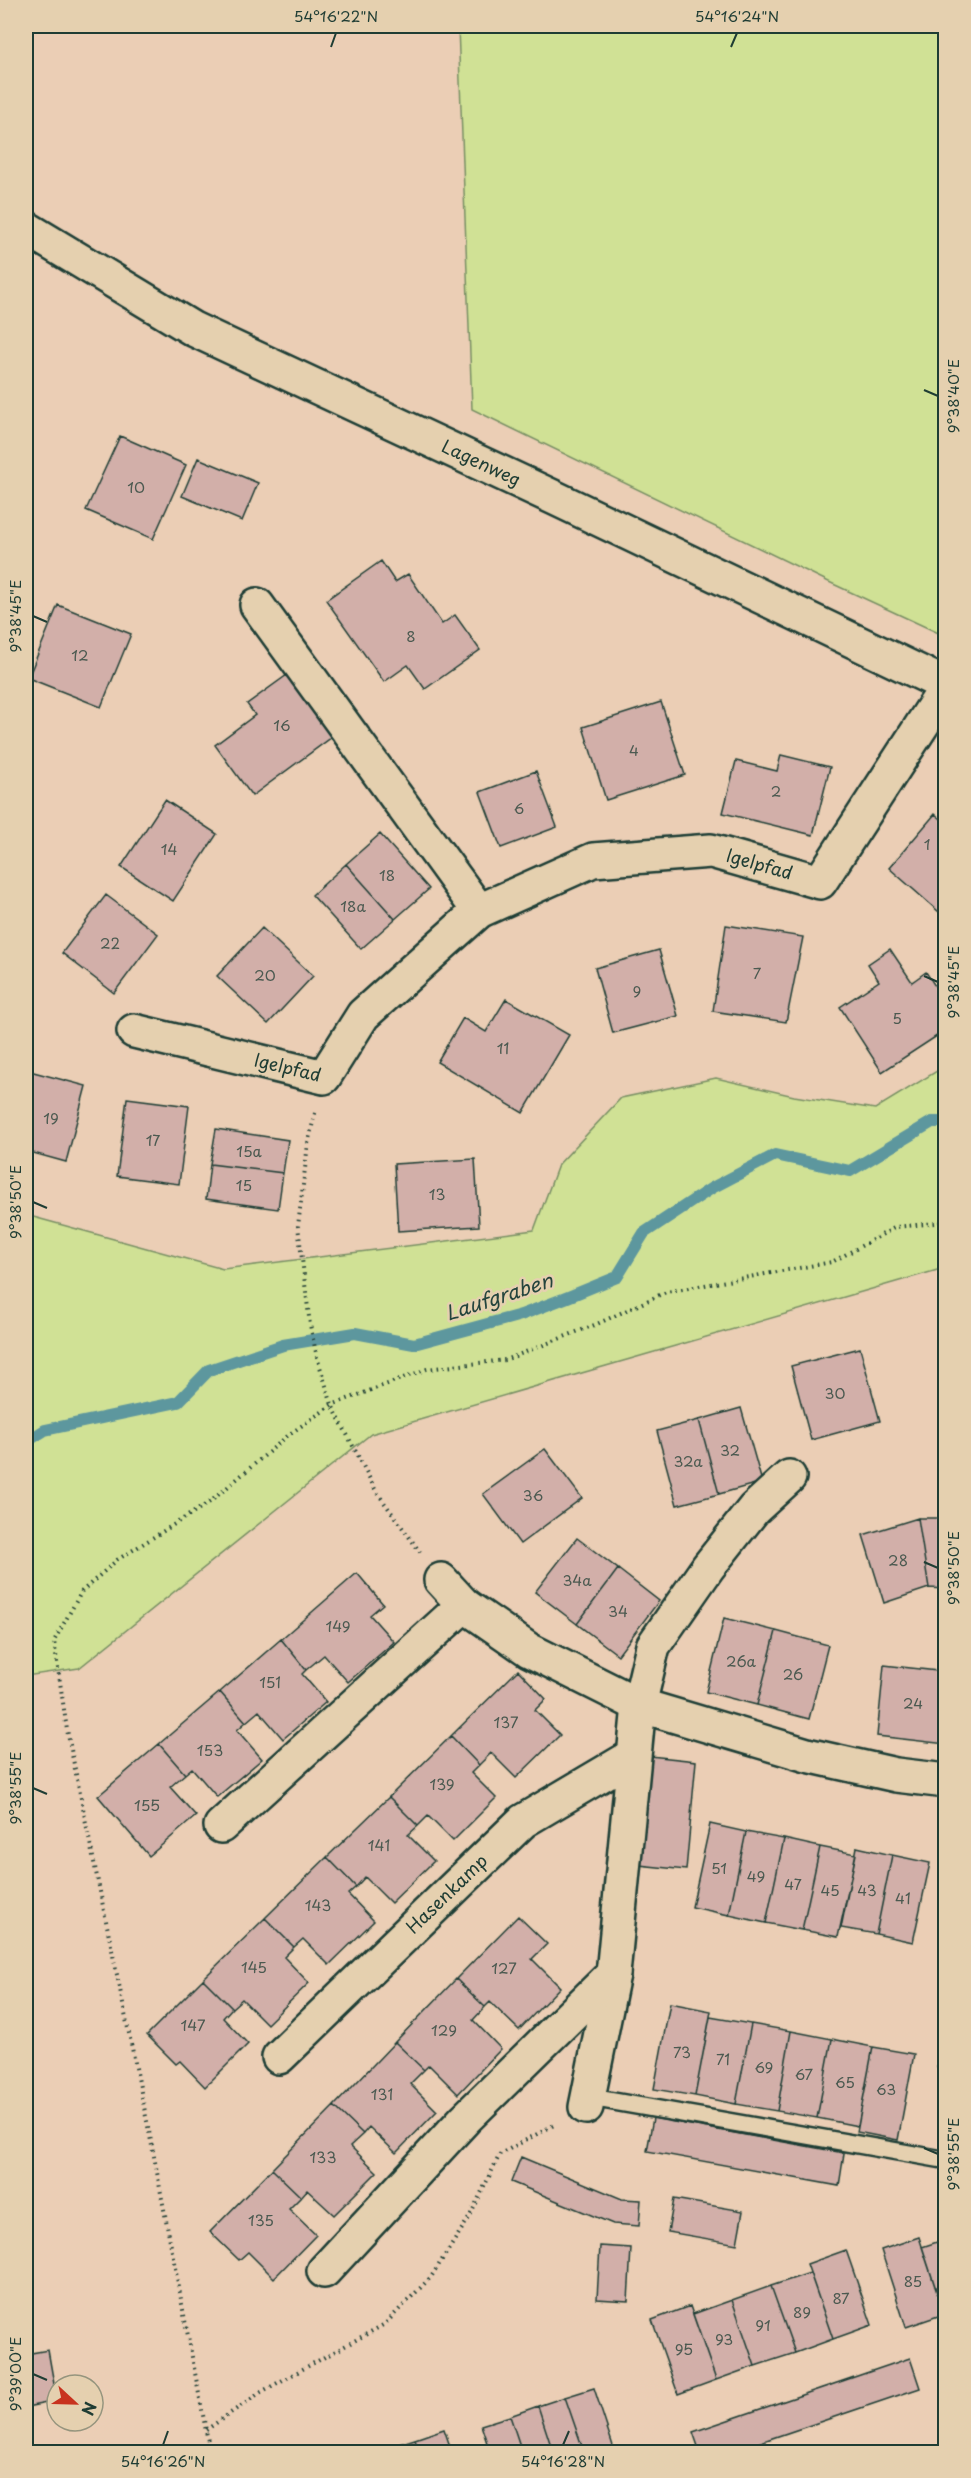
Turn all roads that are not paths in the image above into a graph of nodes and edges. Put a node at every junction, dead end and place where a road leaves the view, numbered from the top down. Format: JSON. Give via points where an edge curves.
{"nodes":[{"id":1,"x":26,"y":228,"type":"edge"},
{"id":2,"x":257,"y":605,"type":"dead end"},
{"id":3,"x":945,"y":686,"type":"edge"},
{"id":4,"x":479,"y":911,"type":"junction"},
{"id":5,"x":134,"y":1031,"type":"dead end"},
{"id":6,"x":789,"y":1477,"type":"dead end"},
{"id":7,"x":441,"y":1580,"type":"road end"},
{"id":8,"x":464,"y":1605,"type":"junction"},
{"id":9,"x":639,"y":1705,"type":"junction"},
{"id":10,"x":633,"y":1756,"type":"junction"},
{"id":11,"x":945,"y":1781,"type":"edge"},
{"id":12,"x":221,"y":1826,"type":"dead end"},
{"id":13,"x":613,"y":1974,"type":"junction"},
{"id":14,"x":279,"y":2057,"type":"dead end"},
{"id":15,"x":587,"y":2102,"type":"joint"},
{"id":16,"x":940,"y":2159,"type":"dead end"},
{"id":17,"x":324,"y":2271,"type":"dead end"}],
"edges":[{"from":1,"to":3,"type":"street","name":"Lagenweg","via":[[193,328]]},
{"from":2,"to":4,"type":"street"},
{"from":3,"to":4,"type":"street","name":"Igelpfad","via":[[820,882],[711,851],[593,860]]},
{"from":4,"to":5,"type":"street","name":"Igelpfad","via":[[363,1015],[324,1077]]},
{"from":6,"to":9,"type":"street","via":[[747,1518],[653,1646]]},
{"from":7,"to":8,"type":"street"},
{"from":8,"to":9,"type":"street","via":[[529,1650]]},
{"from":8,"to":12,"type":"street"},
{"from":9,"to":10,"type":"street"},
{"from":9,"to":11,"type":"street","via":[[807,1755],[896,1775]]},
{"from":10,"to":13,"type":"street"},
{"from":10,"to":14,"type":"street","name":"Hasenkamp","via":[[523,1821]]},
{"from":13,"to":15,"type":"street"},
{"from":13,"to":17,"type":"street","via":[[465,2119]]},
{"from":15,"to":16,"type":"lane"}]}
